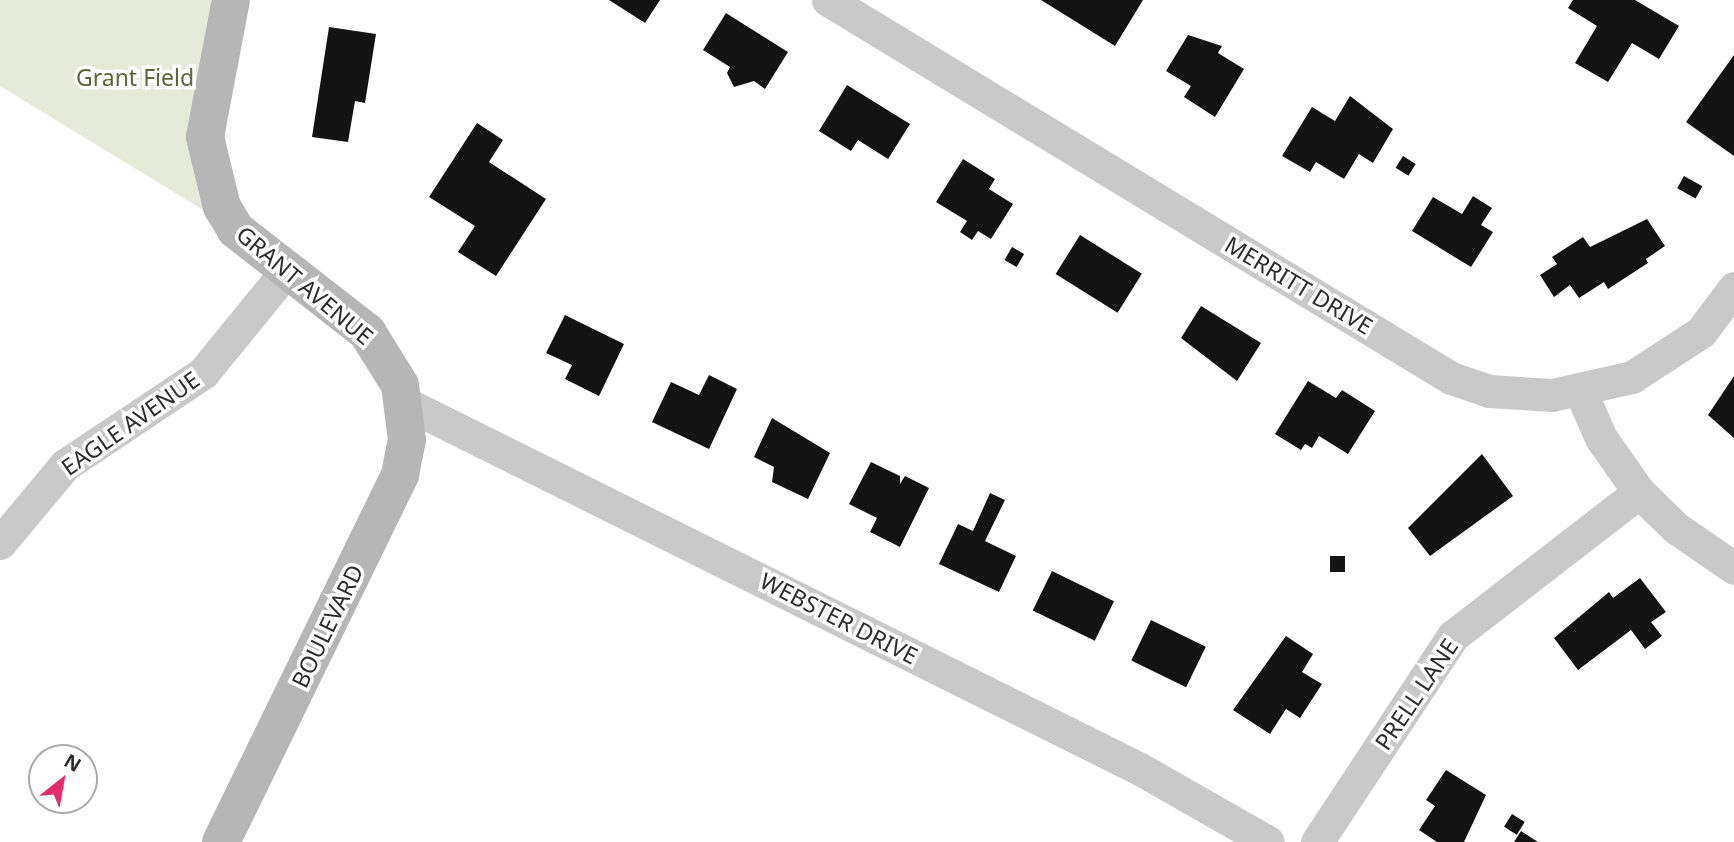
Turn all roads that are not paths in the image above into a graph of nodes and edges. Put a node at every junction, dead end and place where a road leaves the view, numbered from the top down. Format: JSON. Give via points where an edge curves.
{"nodes":[{"id":1,"x":232,"y":0,"type":"edge"},
{"id":2,"x":828,"y":0,"type":"edge"},
{"id":3,"x":287,"y":270,"type":"junction"},
{"id":4,"x":1734,"y":288,"type":"edge"},
{"id":5,"x":1580,"y":390,"type":"junction"},
{"id":6,"x":405,"y":403,"type":"junction"},
{"id":7,"x":1639,"y":492,"type":"junction"},
{"id":8,"x":0,"y":543,"type":"edge"},
{"id":9,"x":1734,"y":568,"type":"edge"},
{"id":10,"x":221,"y":842,"type":"edge"},
{"id":11,"x":1268,"y":842,"type":"edge"},
{"id":12,"x":1318,"y":842,"type":"edge"}],
"edges":[{"from":1,"to":3,"type":"street","name":"GRANT AVENUE","via":[[209,104],[209,173],[236,230]]},
{"from":2,"to":5,"type":"street","name":"MERRITT DRIVE","via":[[1451,378],[1528,396]]},
{"from":3,"to":6,"type":"street","name":"GRANT AVENUE","via":[[367,332],[387,356]]},
{"from":3,"to":8,"type":"street","name":"EAGLE AVENUE","via":[[203,373],[65,465]]},
{"from":4,"to":5,"type":"street","via":[[1701,332],[1670,357],[1632,377]]},
{"from":5,"to":7,"type":"street","via":[[1601,438]]},
{"from":6,"to":10,"type":"street","name":"BOULEVARD","via":[[407,440],[400,475]]},
{"from":6,"to":11,"type":"street","name":"WEBSTER DRIVE","via":[[1140,769]]},
{"from":7,"to":9,"type":"street","via":[[1676,528]]},
{"from":7,"to":12,"type":"street","name":"PRELL LANE","via":[[1454,636]]}]}
